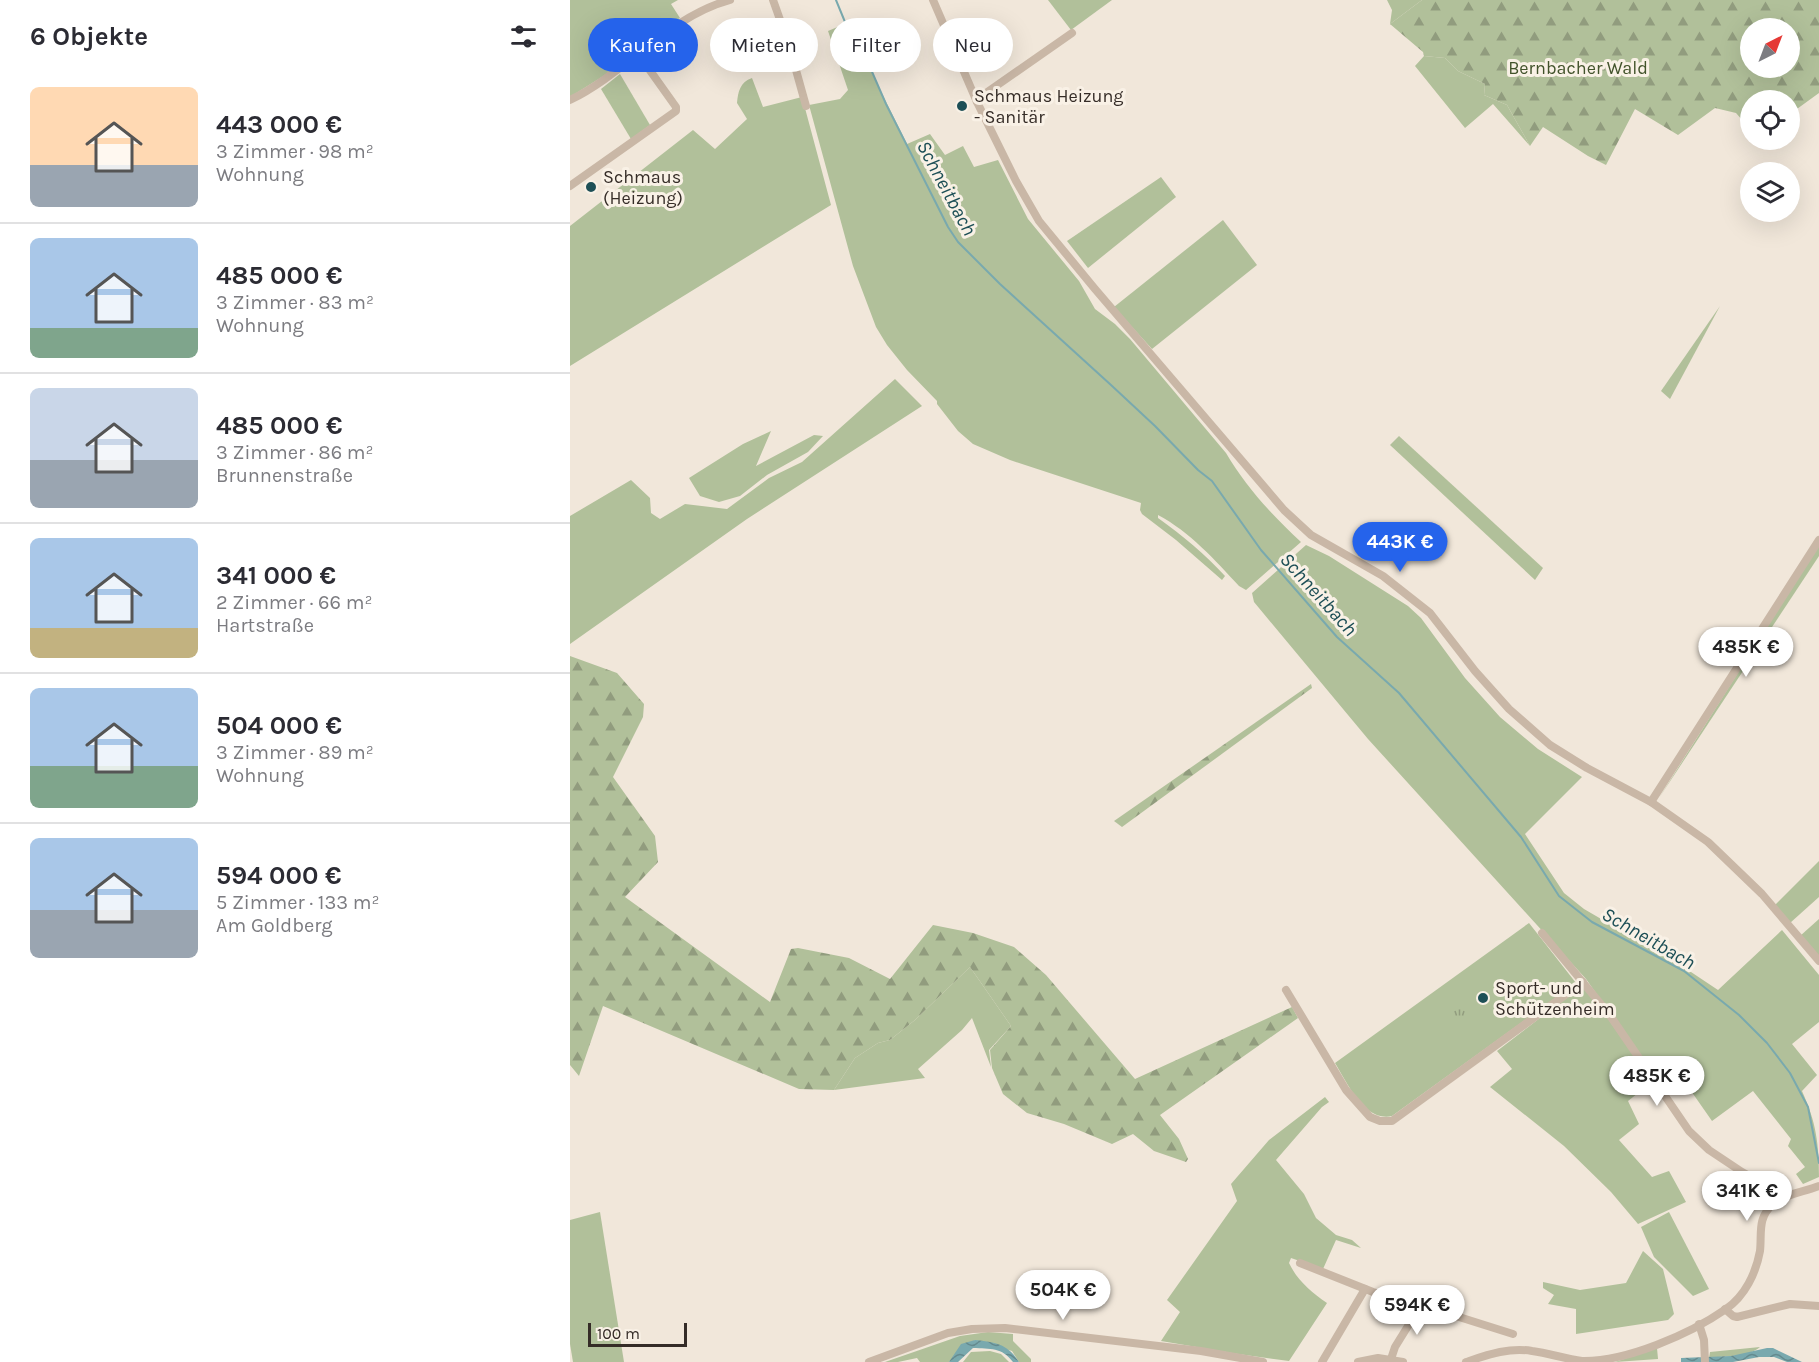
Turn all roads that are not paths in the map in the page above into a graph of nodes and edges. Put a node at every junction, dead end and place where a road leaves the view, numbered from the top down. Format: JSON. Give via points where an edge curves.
{"nodes":[{"id":1,"x":730,"y":0,"type":"edge"},
{"id":2,"x":773,"y":0,"type":"edge"},
{"id":3,"x":933,"y":0,"type":"edge"},
{"id":4,"x":688,"y":18,"type":"edge"},
{"id":5,"x":1072,"y":33,"type":"dead end"},
{"id":6,"x":615,"y":72,"type":"edge"},
{"id":7,"x":651,"y":72,"type":"edge"},
{"id":8,"x":570,"y":100,"type":"edge"},
{"id":9,"x":977,"y":102,"type":"junction"},
{"id":10,"x":806,"y":106,"type":"dead end"},
{"id":11,"x":570,"y":186,"type":"edge"},
{"id":12,"x":1819,"y":540,"type":"edge"},
{"id":13,"x":1651,"y":802,"type":"junction"},
{"id":14,"x":1542,"y":933,"type":"dead end"},
{"id":15,"x":1819,"y":961,"type":"edge"},
{"id":16,"x":1583,"y":982,"type":"junction"},
{"id":17,"x":1286,"y":990,"type":"dead end"},
{"id":18,"x":1819,"y":1186,"type":"edge"},
{"id":19,"x":1782,"y":1198,"type":"junction"},
{"id":20,"x":1300,"y":1263,"type":"dead end"},
{"id":21,"x":1365,"y":1289,"type":"junction"},
{"id":22,"x":1420,"y":1305,"type":"junction"},
{"id":23,"x":1819,"y":1306,"type":"edge"},
{"id":24,"x":1725,"y":1309,"type":"junction"},
{"id":25,"x":1699,"y":1324,"type":"junction"},
{"id":26,"x":1513,"y":1334,"type":"dead end"},
{"id":27,"x":1391,"y":1359,"type":"junction"},
{"id":28,"x":869,"y":1362,"type":"edge"},
{"id":29,"x":1263,"y":1362,"type":"edge"},
{"id":30,"x":1322,"y":1362,"type":"edge"},
{"id":31,"x":1358,"y":1362,"type":"edge"},
{"id":32,"x":1403,"y":1362,"type":"edge"},
{"id":33,"x":1466,"y":1362,"type":"edge"},
{"id":34,"x":1705,"y":1362,"type":"edge"}],
"edges":[{"from":1,"to":4,"type":"street"},
{"from":2,"to":10,"type":"street"},
{"from":3,"to":9,"type":"street"},
{"from":5,"to":9,"type":"street"},
{"from":6,"to":8,"type":"street"},
{"from":7,"to":11,"type":"street","via":[[676,111]]},
{"from":9,"to":13,"type":"street","via":[[1028,204],[1053,239],[1284,510],[1311,535],[1383,576],[1430,613],[1509,709],[1550,745]]},
{"from":12,"to":13,"type":"street"},
{"from":13,"to":15,"type":"street","via":[[1725,857]]},
{"from":14,"to":16,"type":"street"},
{"from":16,"to":17,"type":"street","via":[[1392,1121],[1370,1117],[1346,1090]]},
{"from":16,"to":19,"type":"street","via":[[1689,1131],[1709,1150]]},
{"from":18,"to":19,"type":"street"},
{"from":19,"to":24,"type":"street","via":[[1764,1214],[1760,1224],[1760,1251],[1748,1284]]},
{"from":20,"to":21,"type":"street"},
{"from":21,"to":22,"type":"street"},
{"from":21,"to":30,"type":"street"},
{"from":22,"to":26,"type":"street"},
{"from":22,"to":27,"type":"street"},
{"from":23,"to":24,"type":"street","via":[[1790,1304],[1737,1317]]},
{"from":24,"to":25,"type":"street"},
{"from":25,"to":33,"type":"street","via":[[1643,1351],[1604,1360],[1581,1361],[1520,1349]]},
{"from":25,"to":34,"type":"street"},
{"from":27,"to":31,"type":"street"},
{"from":27,"to":32,"type":"street"},
{"from":28,"to":29,"type":"street","via":[[948,1333],[1005,1328]]}]}
